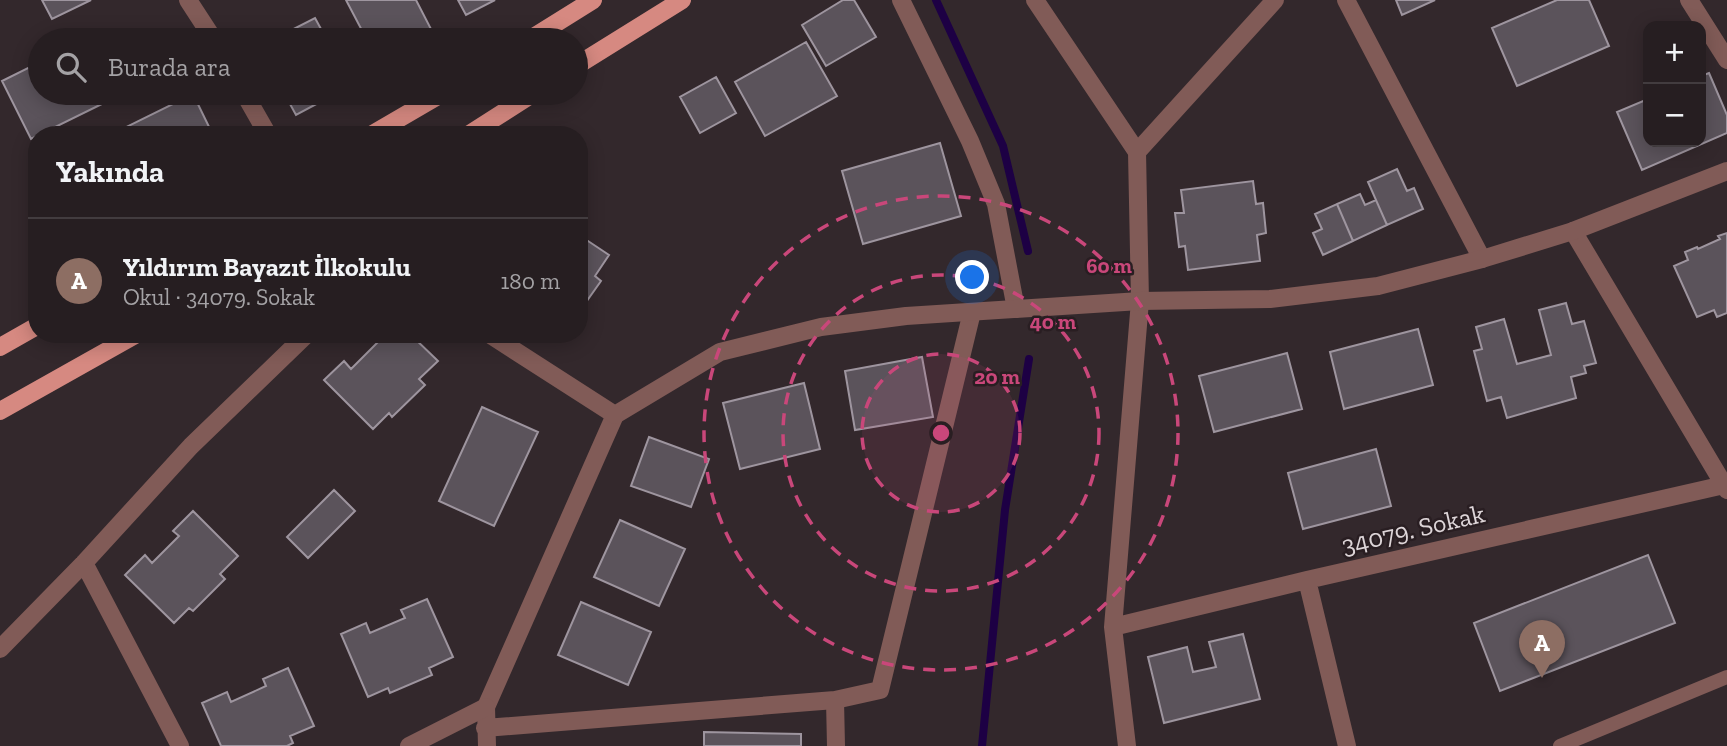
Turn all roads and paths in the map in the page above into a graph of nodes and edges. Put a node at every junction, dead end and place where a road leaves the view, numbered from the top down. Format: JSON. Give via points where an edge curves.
{"nodes":[{"id":1,"x":188,"y":0,"type":"edge"},
{"id":2,"x":593,"y":0,"type":"edge"},
{"id":3,"x":682,"y":0,"type":"edge"},
{"id":4,"x":901,"y":0,"type":"edge"},
{"id":5,"x":1035,"y":0,"type":"edge"},
{"id":6,"x":1275,"y":0,"type":"edge"},
{"id":7,"x":1346,"y":0,"type":"edge"},
{"id":8,"x":1689,"y":0,"type":"edge"},
{"id":9,"x":206,"y":28,"type":"edge"},
{"id":10,"x":548,"y":28,"type":"edge"},
{"id":11,"x":588,"y":59,"type":"edge"},
{"id":12,"x":1727,"y":60,"type":"edge"},
{"id":13,"x":251,"y":105,"type":"edge"},
{"id":14,"x":422,"y":105,"type":"edge"},
{"id":15,"x":515,"y":105,"type":"edge"},
{"id":16,"x":263,"y":126,"type":"edge"},
{"id":17,"x":386,"y":126,"type":"edge"},
{"id":18,"x":482,"y":126,"type":"edge"},
{"id":19,"x":1138,"y":152,"type":"junction"},
{"id":20,"x":1727,"y":171,"type":"edge"},
{"id":21,"x":1573,"y":231,"type":"junction"},
{"id":22,"x":1482,"y":259,"type":"junction"},
{"id":23,"x":1140,"y":301,"type":"junction"},
{"id":24,"x":1016,"y":309,"type":"junction"},
{"id":25,"x":972,"y":312,"type":"junction"},
{"id":26,"x":28,"y":331,"type":"edge"},
{"id":27,"x":121,"y":343,"type":"edge"},
{"id":28,"x":298,"y":343,"type":"edge"},
{"id":29,"x":503,"y":343,"type":"edge"},
{"id":30,"x":0,"y":347,"type":"edge"},
{"id":31,"x":0,"y":411,"type":"edge"},
{"id":32,"x":615,"y":415,"type":"junction"},
{"id":33,"x":1726,"y":488,"type":"edge"},
{"id":34,"x":84,"y":562,"type":"junction"},
{"id":35,"x":1307,"y":580,"type":"junction"},
{"id":36,"x":1113,"y":627,"type":"junction"},
{"id":37,"x":0,"y":649,"type":"edge"},
{"id":38,"x":1727,"y":677,"type":"edge"},
{"id":39,"x":835,"y":700,"type":"junction"},
{"id":40,"x":486,"y":707,"type":"junction"},
{"id":41,"x":486,"y":737,"type":"edge"},
{"id":42,"x":180,"y":746,"type":"edge"},
{"id":43,"x":410,"y":746,"type":"edge"},
{"id":44,"x":836,"y":746,"type":"edge"},
{"id":45,"x":1127,"y":746,"type":"edge"},
{"id":46,"x":1347,"y":746,"type":"edge"},
{"id":47,"x":1560,"y":746,"type":"edge"}],
"edges":[{"from":1,"to":9,"type":"street"},
{"from":2,"to":10,"type":"main road"},
{"from":3,"to":11,"type":"main road"},
{"from":4,"to":24,"type":"street","via":[[996,205]]},
{"from":5,"to":19,"type":"street"},
{"from":6,"to":19,"type":"street"},
{"from":7,"to":22,"type":"street"},
{"from":8,"to":12,"type":"street"},
{"from":13,"to":16,"type":"street"},
{"from":14,"to":17,"type":"main road"},
{"from":15,"to":18,"type":"main road"},
{"from":19,"to":23,"type":"street"},
{"from":20,"to":21,"type":"street"},
{"from":21,"to":22,"type":"street"},
{"from":21,"to":33,"type":"street"},
{"from":22,"to":23,"type":"street","via":[[1378,286],[1269,299]]},
{"from":23,"to":24,"type":"street"},
{"from":23,"to":36,"type":"street"},
{"from":24,"to":25,"type":"street"},
{"from":25,"to":32,"type":"street","via":[[821,327],[720,352]]},
{"from":25,"to":39,"type":"street","via":[[880,690]]},
{"from":26,"to":30,"type":"main road"},
{"from":27,"to":31,"type":"main road"},
{"from":28,"to":34,"type":"street","via":[[191,446]]},
{"from":29,"to":32,"type":"street"},
{"from":32,"to":40,"type":"street"},
{"from":33,"to":35,"type":"street","name":"34079. Sokak"},
{"from":34,"to":37,"type":"street"},
{"from":34,"to":42,"type":"street"},
{"from":35,"to":36,"type":"street","name":"34079. Sokak"},
{"from":35,"to":46,"type":"street"},
{"from":36,"to":45,"type":"street"},
{"from":38,"to":47,"type":"lane"},
{"from":39,"to":41,"type":"street"},
{"from":39,"to":44,"type":"street"},
{"from":40,"to":41,"type":"street"},
{"from":40,"to":43,"type":"street"}]}
